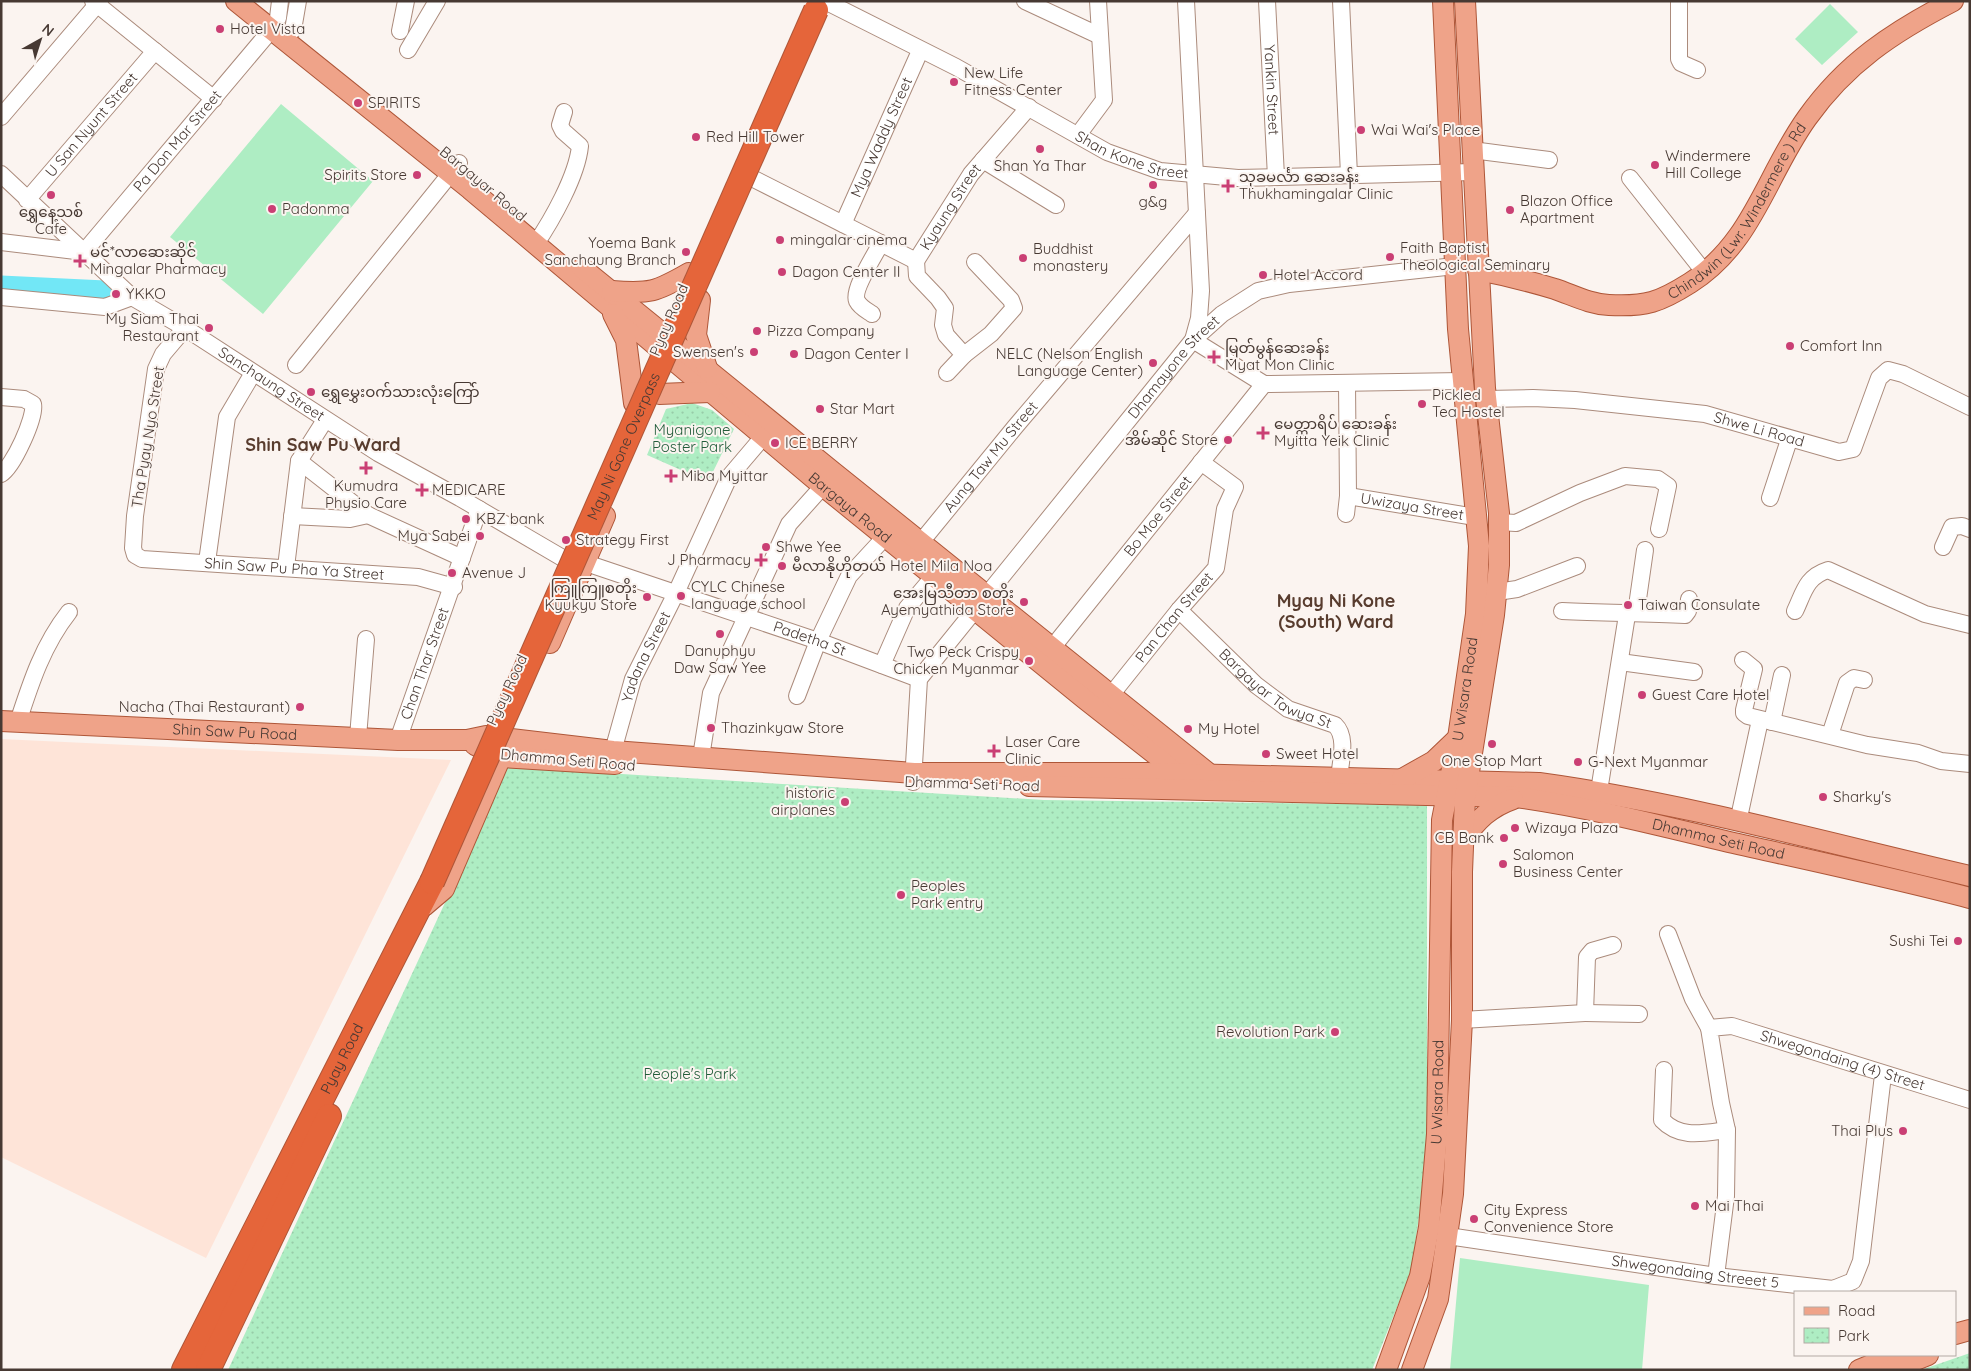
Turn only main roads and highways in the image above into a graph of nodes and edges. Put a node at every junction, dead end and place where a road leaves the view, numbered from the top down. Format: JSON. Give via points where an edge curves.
{"nodes":[{"id":1,"x":236,"y":1,"type":"edge"},
{"id":2,"x":258,"y":1,"type":"edge"},
{"id":3,"x":1443,"y":1,"type":"edge"},
{"id":4,"x":1465,"y":1,"type":"edge"},
{"id":5,"x":1953,"y":1,"type":"edge"},
{"id":6,"x":818,"y":3,"type":"edge"},
{"id":7,"x":280,"y":20,"type":"edge"},
{"id":8,"x":1445,"y":55,"type":"junction"},
{"id":9,"x":1467,"y":55,"type":"junction"},
{"id":10,"x":1455,"y":262,"type":"junction"},
{"id":11,"x":1477,"y":264,"type":"junction"},
{"id":12,"x":689,"y":273,"type":"junction"},
{"id":13,"x":610,"y":298,"type":"junction"},
{"id":14,"x":700,"y":300,"type":"junction"},
{"id":15,"x":1457,"y":307,"type":"junction"},
{"id":16,"x":1480,"y":307,"type":"junction"},
{"id":17,"x":668,"y":346,"type":"junction"},
{"id":18,"x":707,"y":368,"type":"junction"},
{"id":19,"x":1462,"y":386,"type":"junction"},
{"id":20,"x":710,"y":392,"type":"junction"},
{"id":21,"x":659,"y":394,"type":"junction"},
{"id":22,"x":1485,"y":394,"type":"junction"},
{"id":23,"x":634,"y":403,"type":"junction"},
{"id":24,"x":828,"y":479,"type":"junction"},
{"id":25,"x":982,"y":604,"type":"junction"},
{"id":26,"x":1134,"y":714,"type":"junction"},
{"id":27,"x":10,"y":722,"type":"edge"},
{"id":28,"x":1123,"y":730,"type":"junction"},
{"id":29,"x":1466,"y":739,"type":"junction"},
{"id":30,"x":478,"y":742,"type":"junction"},
{"id":31,"x":505,"y":748,"type":"junction"},
{"id":32,"x":1151,"y":764,"type":"junction"},
{"id":33,"x":913,"y":777,"type":"junction"},
{"id":34,"x":1398,"y":781,"type":"junction"},
{"id":35,"x":1211,"y":784,"type":"junction"},
{"id":36,"x":1457,"y":789,"type":"junction"},
{"id":37,"x":1515,"y":790,"type":"junction"},
{"id":38,"x":1413,"y":796,"type":"junction"},
{"id":39,"x":1442,"y":820,"type":"junction"},
{"id":40,"x":1738,"y":822,"type":"junction"},
{"id":41,"x":1463,"y":840,"type":"junction"},
{"id":42,"x":1733,"y":843,"type":"junction"},
{"id":43,"x":1970,"y":876,"type":"edge"},
{"id":44,"x":1970,"y":898,"type":"edge"},
{"id":45,"x":421,"y":906,"type":"junction"},
{"id":46,"x":1970,"y":1330,"type":"edge"},
{"id":47,"x":1956,"y":1334,"type":"edge"},
{"id":48,"x":1970,"y":1342,"type":"edge"},
{"id":49,"x":1956,"y":1346,"type":"edge"},
{"id":50,"x":1893,"y":1356,"type":"edge"},
{"id":51,"x":1926,"y":1356,"type":"edge"},
{"id":52,"x":1388,"y":1365,"type":"edge"},
{"id":53,"x":1413,"y":1368,"type":"edge"},
{"id":54,"x":184,"y":1370,"type":"edge"},
{"id":55,"x":208,"y":1370,"type":"edge"},
{"id":56,"x":1859,"y":1370,"type":"edge"},
{"id":57,"x":1891,"y":1370,"type":"edge"}],
"edges":[{"from":1,"to":7,"type":"main road","name":"Bargayar Road"},
{"from":2,"to":7,"type":"main road","name":"Bargayar Road"},
{"from":3,"to":8,"type":"main road","name":"U Wisara Road"},
{"from":4,"to":9,"type":"main road","name":"U Wisara Road"},
{"from":5,"to":11,"type":"main road","name":"Chindwin (Lwr. Windermere ) Rd","via":[[1881,42],[1843,76],[1807,118],[1739,238],[1705,273],[1657,302],[1608,305],[1582,300]]},
{"from":6,"to":12,"type":"main road","name":"Pyay Road","via":[[805,6]]},
{"from":6,"to":14,"type":"main road","name":"Pyay Road","via":[[825,14]]},
{"from":6,"to":45,"type":"highway","name":"May Ni Gone Overpass","bridge":true},
{"from":7,"to":13,"type":"main road","name":"Bargayar Road","via":[[376,105]]},
{"from":8,"to":9,"type":"main road"},
{"from":8,"to":10,"type":"main road","name":"U Wisara Road"},
{"from":9,"to":11,"type":"main road","name":"U Wisara Road"},
{"from":10,"to":11,"type":"main road","name":"Chindwin (Lwr. Windermere ) Rd"},
{"from":10,"to":15,"type":"main road","name":"U Wisara Road"},
{"from":11,"to":16,"type":"main road","name":"U Wisara Road"},
{"from":12,"to":13,"type":"main road","via":[[659,290]]},
{"from":12,"to":17,"type":"main road","name":"Pyay Road"},
{"from":13,"to":17,"type":"main road","name":"Bargayar Road"},
{"from":13,"to":23,"type":"main road","via":[[626,340]]},
{"from":14,"to":17,"type":"main road","name":"Pyay Road"},
{"from":14,"to":18,"type":"main road","via":[[696,335]]},
{"from":15,"to":16,"type":"main road"},
{"from":15,"to":19,"type":"main road","name":"U Wisara Road"},
{"from":16,"to":22,"type":"main road","name":"U Wisara Road"},
{"from":17,"to":18,"type":"main road","name":"Bargayar Road"},
{"from":17,"to":20,"type":"main road","name":"Bargaya Road"},
{"from":17,"to":21,"type":"main road","name":"Pyay Road"},
{"from":17,"to":23,"type":"main road","name":"Pyay Road"},
{"from":18,"to":24,"type":"main road","name":"Bargayar Road"},
{"from":19,"to":22,"type":"main road"},
{"from":19,"to":29,"type":"main road","name":"U Wisara Road","via":[[1478,546]]},
{"from":20,"to":21,"type":"main road"},
{"from":20,"to":24,"type":"main road","name":"Bargaya Road","via":[[763,437]]},
{"from":21,"to":31,"type":"main road","name":"Pyay Road"},
{"from":22,"to":29,"type":"main road","name":"U Wisara Road","via":[[1500,522],[1497,592]]},
{"from":23,"to":30,"type":"main road","name":"Pyay Road","via":[[566,560]]},
{"from":24,"to":25,"type":"main road","name":"Bargayar Road","via":[[921,542]]},
{"from":24,"to":25,"type":"main road","name":"Bargaya Road","via":[[885,537],[934,576]]},
{"from":25,"to":26,"type":"main road","name":"Bargaya Road","via":[[1052,648]]},
{"from":25,"to":28,"type":"main road","name":"Bargaya Road"},
{"from":26,"to":28,"type":"main road","via":[[1132,727]]},
{"from":26,"to":35,"type":"main road","name":"Bargaya Road"},
{"from":27,"to":30,"type":"main road","name":"Shin Saw Pu Road"},
{"from":28,"to":32,"type":"main road","name":"Bargaya Road"},
{"from":29,"to":34,"type":"main road","via":[[1434,762]]},
{"from":29,"to":36,"type":"main road","name":"U Wisara Road"},
{"from":29,"to":37,"type":"main road","via":[[1489,770]]},
{"from":30,"to":31,"type":"main road","name":"Dhamma Seti Road"},
{"from":30,"to":45,"type":"main road","name":"Pyay Road","via":[[422,882]]},
{"from":31,"to":33,"type":"main road","name":"Dhamma Seti Road","via":[[701,757]]},
{"from":31,"to":33,"type":"main road","name":"Dhamma Seti Road","via":[[775,776]]},
{"from":31,"to":45,"type":"main road","name":"Pyay Road","via":[[444,889]]},
{"from":32,"to":33,"type":"main road","name":"Dhamma Seti Road"},
{"from":32,"to":35,"type":"main road","name":"Bargaya Road"},
{"from":33,"to":35,"type":"main road","name":"Dhamma Seti Road"},
{"from":34,"to":35,"type":"main road","name":"Dhamma Seti Road"},
{"from":34,"to":36,"type":"main road","name":"Dhamma Seti Road"},
{"from":35,"to":38,"type":"main road","name":"Dhamma Seti Road"},
{"from":36,"to":37,"type":"main road","name":"Dhamma Seti Road"},
{"from":36,"to":38,"type":"main road","name":"Dhamma Seti Road"},
{"from":36,"to":39,"type":"main road","name":"U Wisara Road"},
{"from":36,"to":41,"type":"main road","name":"U Wisara Road"},
{"from":37,"to":40,"type":"main road","name":"Dhamma Seti Road","via":[[1539,783],[1599,791]]},
{"from":37,"to":41,"type":"main road","via":[[1491,808]]},
{"from":37,"to":42,"type":"main road","name":"Dhamma Seti Road","via":[[1556,803]]},
{"from":38,"to":39,"type":"main road","via":[[1430,804]]},
{"from":39,"to":52,"type":"main road","name":"U Wisara Road","via":[[1437,1134],[1429,1227],[1420,1276]]},
{"from":40,"to":42,"type":"main road"},
{"from":40,"to":43,"type":"main road","name":"Dhamma Seti Road"},
{"from":41,"to":53,"type":"main road","name":"U Wisara Road","via":[[1462,1020],[1457,1142],[1438,1299]]},
{"from":42,"to":44,"type":"main road","name":"Dhamma Seti Road"},
{"from":45,"to":54,"type":"highway","name":"Pyay Road"},
{"from":45,"to":55,"type":"highway","name":"Pyay Road","via":[[315,1148]]},
{"from":46,"to":47,"type":"main road"},
{"from":48,"to":49,"type":"main road"},
{"from":50,"to":56,"type":"main road"},
{"from":51,"to":57,"type":"main road"},
{"from":52,"to":53,"type":"main road"}]}
